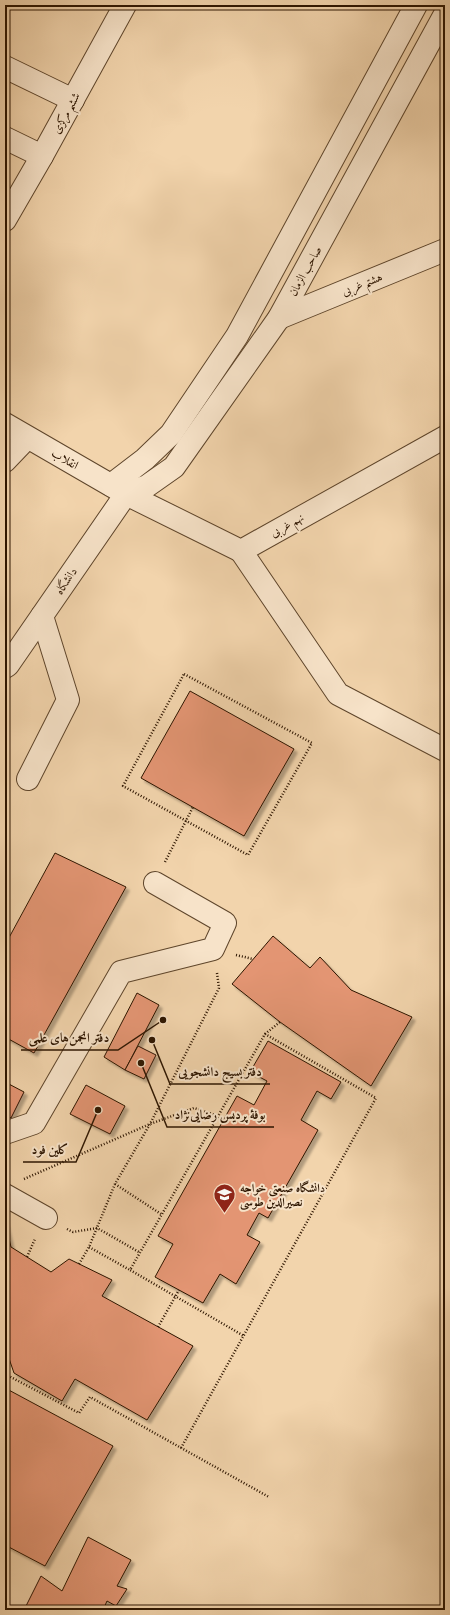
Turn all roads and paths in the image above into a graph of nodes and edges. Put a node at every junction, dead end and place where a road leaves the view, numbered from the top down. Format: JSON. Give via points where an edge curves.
{"nodes":[{"id":1,"x":125,"y":5,"type":"edge"},
{"id":2,"x":416,"y":5,"type":"edge"},
{"id":3,"x":445,"y":14,"type":"edge"},
{"id":4,"x":5,"y":67,"type":"edge"},
{"id":5,"x":73,"y":100,"type":"junction"},
{"id":6,"x":5,"y":138,"type":"edge"},
{"id":7,"x":42,"y":156,"type":"junction"},
{"id":8,"x":5,"y":219,"type":"edge"},
{"id":9,"x":445,"y":250,"type":"edge"},
{"id":10,"x":279,"y":318,"type":"junction"},
{"id":11,"x":5,"y":424,"type":"edge"},
{"id":12,"x":28,"y":438,"type":"junction"},
{"id":13,"x":445,"y":438,"type":"edge"},
{"id":14,"x":5,"y":461,"type":"edge"},
{"id":15,"x":118,"y":490,"type":"junction"},
{"id":16,"x":241,"y":551,"type":"junction"},
{"id":17,"x":42,"y":616,"type":"junction"},
{"id":18,"x":5,"y":667,"type":"edge"},
{"id":19,"x":445,"y":750,"type":"edge"},
{"id":20,"x":28,"y":779,"type":"dead end"},
{"id":21,"x":193,"y":807,"type":"dead end"},
{"id":22,"x":185,"y":821,"type":"junction"},
{"id":23,"x":155,"y":883,"type":"joint"},
{"id":24,"x":213,"y":949,"type":"junction"},
{"id":25,"x":280,"y":1022,"type":"dead end"},
{"id":26,"x":264,"y":1034,"type":"junction"},
{"id":27,"x":218,"y":1116,"type":"junction"},
{"id":28,"x":150,"y":1124,"type":"junction"},
{"id":29,"x":5,"y":1133,"type":"edge"},
{"id":30,"x":115,"y":1184,"type":"junction"},
{"id":31,"x":12,"y":1188,"type":"edge"},
{"id":32,"x":162,"y":1214,"type":"junction"},
{"id":33,"x":46,"y":1218,"type":"dead end"},
{"id":34,"x":97,"y":1228,"type":"junction"},
{"id":35,"x":72,"y":1232,"type":"dead end"},
{"id":36,"x":89,"y":1247,"type":"junction"},
{"id":37,"x":139,"y":1252,"type":"junction"},
{"id":38,"x":79,"y":1264,"type":"dead end"},
{"id":39,"x":130,"y":1270,"type":"junction"},
{"id":40,"x":179,"y":1290,"type":"dead end"},
{"id":41,"x":158,"y":1327,"type":"dead end"},
{"id":42,"x":244,"y":1336,"type":"junction"},
{"id":43,"x":5,"y":1374,"type":"edge"},
{"id":44,"x":181,"y":1448,"type":"junction"},
{"id":45,"x":269,"y":1497,"type":"dead end"}],
"edges":[{"from":1,"to":5,"type":"street","name":"ششم مرکزی"},
{"from":2,"to":15,"type":"street","via":[[237,336],[171,434]]},
{"from":3,"to":10,"type":"street","name":"صاحب الزمان"},
{"from":4,"to":5,"type":"street"},
{"from":5,"to":7,"type":"street","name":"ششم مرکزی"},
{"from":6,"to":7,"type":"street"},
{"from":7,"to":8,"type":"street","name":"ششم مرکزی"},
{"from":9,"to":10,"type":"street","name":"هشتم غربی"},
{"from":10,"to":15,"type":"street","name":"صاحب الزمان","via":[[174,467],[147,486]]},
{"from":11,"to":12,"type":"street","name":"انقلاب"},
{"from":12,"to":14,"type":"street"},
{"from":12,"to":15,"type":"street","name":"انقلاب"},
{"from":13,"to":16,"type":"street","name":"نهم غربی"},
{"from":15,"to":16,"type":"street"},
{"from":15,"to":17,"type":"street","name":"دانشگاه"},
{"from":16,"to":19,"type":"street","via":[[338,694]]},
{"from":17,"to":18,"type":"street","name":"دانشگاه"},
{"from":17,"to":20,"type":"street","via":[[68,700]]},
{"from":21,"to":22,"type":"path"},
{"from":22,"to":22,"type":"path","via":[[248,855],[312,743],[184,674],[124,786]]},
{"from":22,"to":23,"type":"path"},
{"from":23,"to":24,"type":"street","via":[[225,923]]},
{"from":24,"to":28,"type":"path","via":[[220,988]]},
{"from":24,"to":29,"type":"street","via":[[121,972],[34,1123]]},
{"from":25,"to":26,"type":"path"},
{"from":26,"to":27,"type":"path"},
{"from":26,"to":42,"type":"path","via":[[376,1098]]},
{"from":27,"to":28,"type":"path","via":[[194,1108]]},
{"from":27,"to":32,"type":"path"},
{"from":28,"to":30,"type":"path"},
{"from":28,"to":31,"type":"path"},
{"from":30,"to":32,"type":"path"},
{"from":30,"to":34,"type":"path"},
{"from":31,"to":33,"type":"street"},
{"from":32,"to":37,"type":"path"},
{"from":34,"to":35,"type":"path"},
{"from":34,"to":36,"type":"path"},
{"from":34,"to":37,"type":"path"},
{"from":36,"to":38,"type":"path"},
{"from":36,"to":39,"type":"path"},
{"from":37,"to":39,"type":"path"},
{"from":39,"to":42,"type":"path"},
{"from":40,"to":41,"type":"path","bridge":true},
{"from":42,"to":44,"type":"path"},
{"from":43,"to":44,"type":"path","via":[[79,1413],[90,1397]]},
{"from":44,"to":45,"type":"path"}]}
